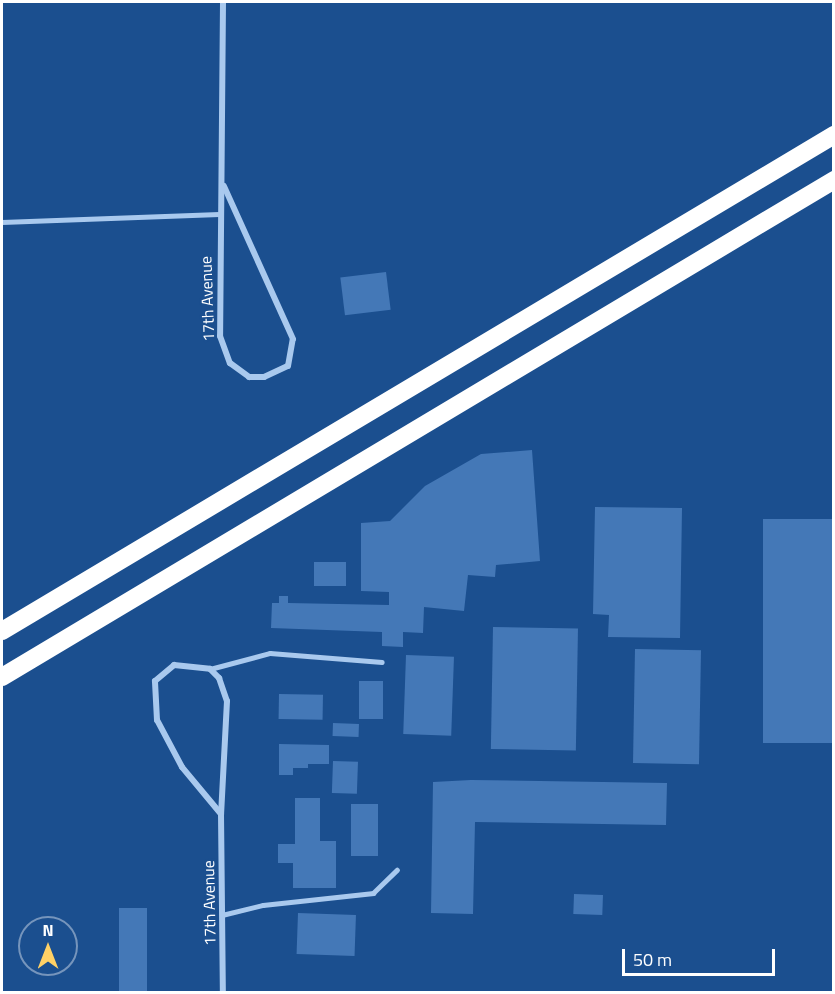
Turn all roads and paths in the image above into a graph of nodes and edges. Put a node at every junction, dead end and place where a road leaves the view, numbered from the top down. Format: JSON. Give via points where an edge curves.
{"nodes":[{"id":1,"x":223,"y":2,"type":"edge"},
{"id":2,"x":834,"y":135,"type":"edge"},
{"id":3,"x":834,"y":180,"type":"edge"},
{"id":4,"x":224,"y":186,"type":"junction"},
{"id":5,"x":219,"y":214,"type":"junction"},
{"id":6,"x":2,"y":222,"type":"edge"},
{"id":7,"x":2,"y":631,"type":"edge"},
{"id":8,"x":382,"y":662,"type":"dead end"},
{"id":9,"x":210,"y":669,"type":"junction"},
{"id":10,"x":2,"y":677,"type":"edge"},
{"id":11,"x":221,"y":814,"type":"junction"},
{"id":12,"x":398,"y":870,"type":"dead end"},
{"id":13,"x":222,"y":915,"type":"junction"},
{"id":14,"x":223,"y":993,"type":"edge"}],
"edges":[{"from":1,"to":4,"type":"street","name":"17th Avenue"},
{"from":2,"to":7,"type":"highway"},
{"from":3,"to":10,"type":"highway"},
{"from":4,"to":5,"type":"street","name":"17th Avenue"},
{"from":4,"to":5,"type":"street","name":"17th Avenue","via":[[291,330],[294,351],[276,374],[249,376],[224,352]]},
{"from":5,"to":6,"type":"lane"},
{"from":8,"to":9,"type":"lane","via":[[270,653]]},
{"from":9,"to":11,"type":"street","name":"17th Avenue","via":[[219,678],[227,701]]},
{"from":9,"to":11,"type":"street","via":[[174,665],[155,681],[152,694],[168,743]]},
{"from":11,"to":13,"type":"street","name":"17th Avenue"},
{"from":12,"to":13,"type":"lane","via":[[372,893],[263,905]]},
{"from":13,"to":14,"type":"street","name":"17th Avenue"}]}
